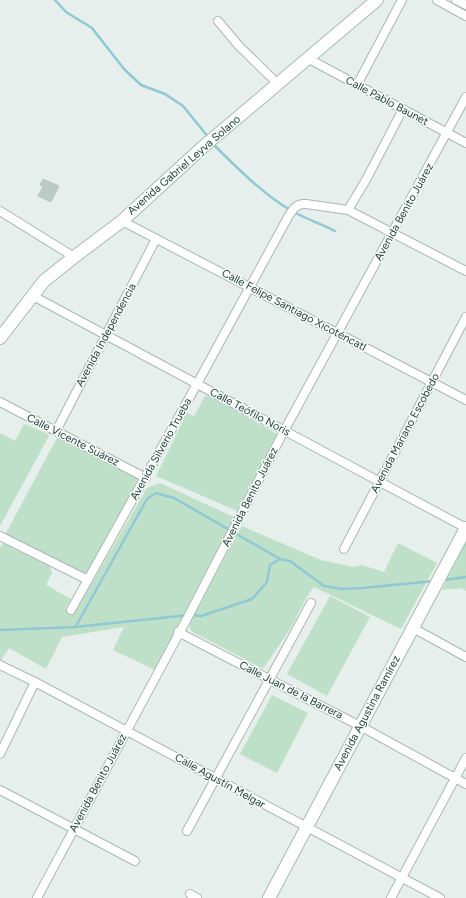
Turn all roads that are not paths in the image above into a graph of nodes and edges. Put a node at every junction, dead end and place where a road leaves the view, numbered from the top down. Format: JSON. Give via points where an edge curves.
{"nodes":[{"id":1,"x":377,"y":0,"type":"edge"},
{"id":2,"x":402,"y":0,"type":"edge"},
{"id":3,"x":437,"y":0,"type":"edge"},
{"id":4,"x":456,"y":0,"type":"edge"},
{"id":5,"x":466,"y":6,"type":"edge"},
{"id":6,"x":466,"y":16,"type":"edge"},
{"id":7,"x":218,"y":21,"type":"dead end"},
{"id":8,"x":309,"y":59,"type":"junction"},
{"id":9,"x":278,"y":84,"type":"junction"},
{"id":10,"x":357,"y":85,"type":"junction"},
{"id":11,"x":466,"y":97,"type":"edge"},
{"id":12,"x":402,"y":109,"type":"junction"},
{"id":13,"x":447,"y":133,"type":"junction"},
{"id":14,"x":466,"y":143,"type":"edge"},
{"id":15,"x":348,"y":210,"type":"junction"},
{"id":16,"x":0,"y":211,"type":"edge"},
{"id":17,"x":122,"y":221,"type":"junction"},
{"id":18,"x":392,"y":233,"type":"junction"},
{"id":19,"x":156,"y":239,"type":"junction"},
{"id":20,"x":74,"y":257,"type":"junction"},
{"id":21,"x":466,"y":270,"type":"edge"},
{"id":22,"x":249,"y":287,"type":"junction"},
{"id":23,"x":33,"y":296,"type":"junction"},
{"id":24,"x":466,"y":317,"type":"edge"},
{"id":25,"x":337,"y":333,"type":"junction"},
{"id":26,"x":106,"y":335,"type":"junction"},
{"id":27,"x":0,"y":338,"type":"edge"},
{"id":28,"x":432,"y":383,"type":"junction"},
{"id":29,"x":197,"y":384,"type":"junction"},
{"id":30,"x":466,"y":400,"type":"edge"},
{"id":31,"x":0,"y":402,"type":"edge"},
{"id":32,"x":56,"y":431,"type":"junction"},
{"id":33,"x":284,"y":431,"type":"junction"},
{"id":34,"x":146,"y":478,"type":"junction"},
{"id":35,"x":379,"y":482,"type":"junction"},
{"id":36,"x":466,"y":528,"type":"edge"},
{"id":37,"x":0,"y":536,"type":"edge"},
{"id":38,"x":344,"y":549,"type":"dead end"},
{"id":39,"x":88,"y":580,"type":"junction"},
{"id":40,"x":311,"y":602,"type":"dead end"},
{"id":41,"x":71,"y":610,"type":"dead end"},
{"id":42,"x":413,"y":628,"type":"junction"},
{"id":43,"x":178,"y":632,"type":"junction"},
{"id":44,"x":466,"y":657,"type":"edge"},
{"id":45,"x":0,"y":665,"type":"edge"},
{"id":46,"x":269,"y":679,"type":"junction"},
{"id":47,"x":35,"y":682,"type":"junction"},
{"id":48,"x":360,"y":726,"type":"junction"},
{"id":49,"x":126,"y":730,"type":"junction"},
{"id":50,"x":0,"y":754,"type":"edge"},
{"id":51,"x":466,"y":758,"type":"edge"},
{"id":52,"x":215,"y":778,"type":"junction"},
{"id":53,"x":455,"y":778,"type":"junction"},
{"id":54,"x":466,"y":784,"type":"edge"},
{"id":55,"x":0,"y":790,"type":"edge"},
{"id":56,"x":306,"y":827,"type":"junction"},
{"id":57,"x":74,"y":829,"type":"junction"},
{"id":58,"x":187,"y":831,"type":"dead end"},
{"id":59,"x":135,"y":861,"type":"dead end"},
{"id":60,"x":402,"y":878,"type":"junction"},
{"id":61,"x":37,"y":898,"type":"edge"},
{"id":62,"x":269,"y":898,"type":"edge"},
{"id":63,"x":391,"y":898,"type":"edge"},
{"id":64,"x":440,"y":898,"type":"edge"}],
"edges":[{"from":1,"to":8,"type":"street","name":"Avenida Gabriel Leyva Solano"},
{"from":2,"to":10,"type":"street"},
{"from":3,"to":6,"type":"street"},
{"from":4,"to":5,"type":"street"},
{"from":7,"to":9,"type":"street","via":[[239,46]]},
{"from":8,"to":9,"type":"street","name":"Avenida Gabriel Leyva Solano"},
{"from":8,"to":10,"type":"street","name":"Calle Pablo Baunet"},
{"from":9,"to":17,"type":"street","name":"Avenida Gabriel Leyva Solano","via":[[204,146]]},
{"from":10,"to":12,"type":"street","name":"Calle Pablo Baunet"},
{"from":11,"to":13,"type":"street","name":"Avenida Benito Juárez"},
{"from":12,"to":13,"type":"street","name":"Calle Pablo Baunet"},
{"from":12,"to":15,"type":"street"},
{"from":13,"to":14,"type":"street","name":"Calle Pablo Baunet"},
{"from":13,"to":18,"type":"street","name":"Avenida Benito Juárez"},
{"from":15,"to":18,"type":"street"},
{"from":15,"to":22,"type":"street","name":"Avenida Silverio Trueba","via":[[306,204],[295,207]]},
{"from":16,"to":20,"type":"street"},
{"from":17,"to":19,"type":"street","name":"Calle Felipe Santiago Xicoténcatl"},
{"from":17,"to":20,"type":"street","name":"Avenida Gabriel Leyva Solano"},
{"from":18,"to":21,"type":"street"},
{"from":18,"to":25,"type":"street","name":"Avenida Benito Juárez"},
{"from":19,"to":22,"type":"street","name":"Calle Felipe Santiago Xicoténcatl"},
{"from":19,"to":26,"type":"street","name":"Avenida Independencia"},
{"from":20,"to":23,"type":"street","name":"Avenida Gabriel Leyva Solano","via":[[44,281]]},
{"from":22,"to":25,"type":"street","name":"Calle Felipe Santiago Xicoténcatl"},
{"from":22,"to":29,"type":"street","name":"Avenida Silverio Trueba"},
{"from":23,"to":26,"type":"street","name":"Calle Teófilo Noris"},
{"from":23,"to":27,"type":"street","name":"Avenida Gabriel Leyva Solano"},
{"from":24,"to":28,"type":"street","name":"Avenida Mariano Escobedo"},
{"from":25,"to":28,"type":"street","name":"Calle Felipe Santiago Xicoténcatl"},
{"from":25,"to":33,"type":"street","name":"Avenida Benito Juárez"},
{"from":26,"to":29,"type":"street","name":"Calle Teófilo Noris"},
{"from":26,"to":32,"type":"street","name":"Avenida Independencia"},
{"from":28,"to":30,"type":"street","name":"Calle Felipe Santiago Xicoténcatl"},
{"from":28,"to":35,"type":"street","name":"Avenida Mariano Escobedo"},
{"from":29,"to":33,"type":"street","name":"Calle Teófilo Noris"},
{"from":29,"to":34,"type":"street","name":"Avenida Silverio Trueba"},
{"from":31,"to":32,"type":"street","name":"Calle Vicente Suárez"},
{"from":32,"to":34,"type":"street","name":"Calle Vicente Suárez"},
{"from":33,"to":35,"type":"street","name":"Calle Teófilo Noris"},
{"from":33,"to":43,"type":"street","name":"Avenida Benito Juárez"},
{"from":34,"to":39,"type":"street","name":"Avenida Silverio Trueba"},
{"from":35,"to":36,"type":"street","name":"Calle Teófilo Noris"},
{"from":35,"to":38,"type":"street","name":"Avenida Mariano Escobedo"},
{"from":36,"to":42,"type":"street","name":"Avenida Agustina Ramírez"},
{"from":37,"to":39,"type":"street"},
{"from":39,"to":41,"type":"street","name":"Avenida Silverio Trueba"},
{"from":40,"to":46,"type":"street"},
{"from":42,"to":44,"type":"street"},
{"from":42,"to":48,"type":"street","name":"Avenida Agustina Ramírez"},
{"from":43,"to":46,"type":"street","name":"Calle Juan de la Barrera"},
{"from":43,"to":49,"type":"street","name":"Avenida Benito Juárez"},
{"from":45,"to":47,"type":"street","name":"Calle Agustín Melgar"},
{"from":46,"to":48,"type":"street","name":"Calle Juan de la Barrera"},
{"from":46,"to":52,"type":"street"},
{"from":47,"to":49,"type":"street","name":"Calle Agustín Melgar"},
{"from":47,"to":50,"type":"street"},
{"from":48,"to":53,"type":"street","name":"Calle Juan de la Barrera"},
{"from":48,"to":56,"type":"street","name":"Avenida Agustina Ramírez"},
{"from":49,"to":52,"type":"street","name":"Calle Agustín Melgar"},
{"from":49,"to":57,"type":"street","name":"Avenida Benito Juárez"},
{"from":51,"to":53,"type":"street"},
{"from":52,"to":56,"type":"street","name":"Calle Agustín Melgar"},
{"from":52,"to":58,"type":"street"},
{"from":53,"to":54,"type":"street","name":"Calle Juan de la Barrera"},
{"from":53,"to":60,"type":"street"},
{"from":55,"to":57,"type":"street"},
{"from":56,"to":60,"type":"street","name":"Calle Agustín Melgar"},
{"from":56,"to":62,"type":"street","name":"Avenida Agustina Ramírez"},
{"from":57,"to":59,"type":"street"},
{"from":57,"to":61,"type":"street","name":"Avenida Benito Juárez"},
{"from":60,"to":63,"type":"street"},
{"from":60,"to":64,"type":"street","name":"Calle Agustín Melgar"}]}
